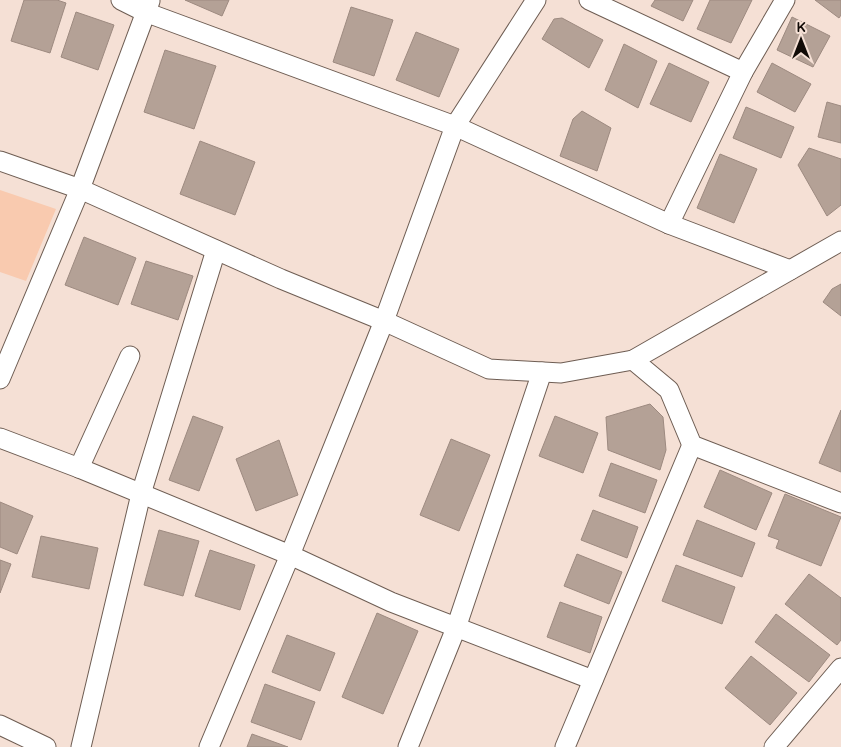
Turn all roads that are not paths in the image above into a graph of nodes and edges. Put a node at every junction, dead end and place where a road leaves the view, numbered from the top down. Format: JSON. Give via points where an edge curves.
{"nodes":[{"id":1,"x":121,"y":0,"type":"edge"},
{"id":2,"x":536,"y":0,"type":"edge"},
{"id":3,"x":589,"y":0,"type":"edge"},
{"id":4,"x":785,"y":0,"type":"edge"},
{"id":5,"x":147,"y":6,"type":"edge"},
{"id":6,"x":743,"y":72,"type":"junction"},
{"id":7,"x":455,"y":126,"type":"junction"},
{"id":8,"x":0,"y":161,"type":"edge"},
{"id":9,"x":80,"y":189,"type":"junction"},
{"id":10,"x":669,"y":224,"type":"junction"},
{"id":11,"x":841,"y":241,"type":"edge"},
{"id":12,"x":216,"y":250,"type":"junction"},
{"id":13,"x":790,"y":270,"type":"junction"},
{"id":14,"x":384,"y":321,"type":"junction"},
{"id":15,"x":130,"y":356,"type":"dead end"},
{"id":16,"x":633,"y":360,"type":"junction"},
{"id":17,"x":542,"y":372,"type":"junction"},
{"id":18,"x":0,"y":379,"type":"edge"},
{"id":19,"x":0,"y":438,"type":"edge"},
{"id":20,"x":692,"y":445,"type":"junction"},
{"id":21,"x":79,"y":468,"type":"junction"},
{"id":22,"x":141,"y":494,"type":"junction"},
{"id":23,"x":841,"y":503,"type":"edge"},
{"id":24,"x":290,"y":556,"type":"junction"},
{"id":25,"x":456,"y":628,"type":"junction"},
{"id":26,"x":841,"y":668,"type":"edge"},
{"id":27,"x":592,"y":680,"type":"junction"},
{"id":28,"x":0,"y":725,"type":"edge"},
{"id":29,"x":46,"y":747,"type":"edge"},
{"id":30,"x":81,"y":747,"type":"edge"},
{"id":31,"x":209,"y":747,"type":"edge"},
{"id":32,"x":408,"y":747,"type":"edge"},
{"id":33,"x":564,"y":747,"type":"edge"},
{"id":34,"x":774,"y":747,"type":"edge"}],
"edges":[{"from":1,"to":5,"type":"street"},
{"from":2,"to":7,"type":"street"},
{"from":3,"to":6,"type":"street"},
{"from":4,"to":6,"type":"street"},
{"from":5,"to":7,"type":"street"},
{"from":5,"to":9,"type":"street"},
{"from":6,"to":10,"type":"street"},
{"from":7,"to":10,"type":"street"},
{"from":7,"to":14,"type":"street"},
{"from":8,"to":9,"type":"street"},
{"from":9,"to":12,"type":"street"},
{"from":9,"to":18,"type":"street"},
{"from":10,"to":13,"type":"street"},
{"from":11,"to":13,"type":"street"},
{"from":12,"to":14,"type":"street"},
{"from":12,"to":22,"type":"street"},
{"from":13,"to":16,"type":"street"},
{"from":14,"to":17,"type":"street","via":[[488,369]]},
{"from":14,"to":24,"type":"street"},
{"from":15,"to":21,"type":"street"},
{"from":16,"to":17,"type":"street","via":[[561,373]]},
{"from":16,"to":20,"type":"street","via":[[669,390]]},
{"from":17,"to":25,"type":"street"},
{"from":19,"to":21,"type":"street"},
{"from":20,"to":23,"type":"street"},
{"from":20,"to":27,"type":"street"},
{"from":21,"to":22,"type":"street"},
{"from":22,"to":24,"type":"street"},
{"from":22,"to":30,"type":"street"},
{"from":24,"to":25,"type":"street"},
{"from":24,"to":31,"type":"street"},
{"from":25,"to":27,"type":"street"},
{"from":25,"to":32,"type":"street"},
{"from":26,"to":34,"type":"street"},
{"from":27,"to":33,"type":"street"},
{"from":28,"to":29,"type":"street"}]}
